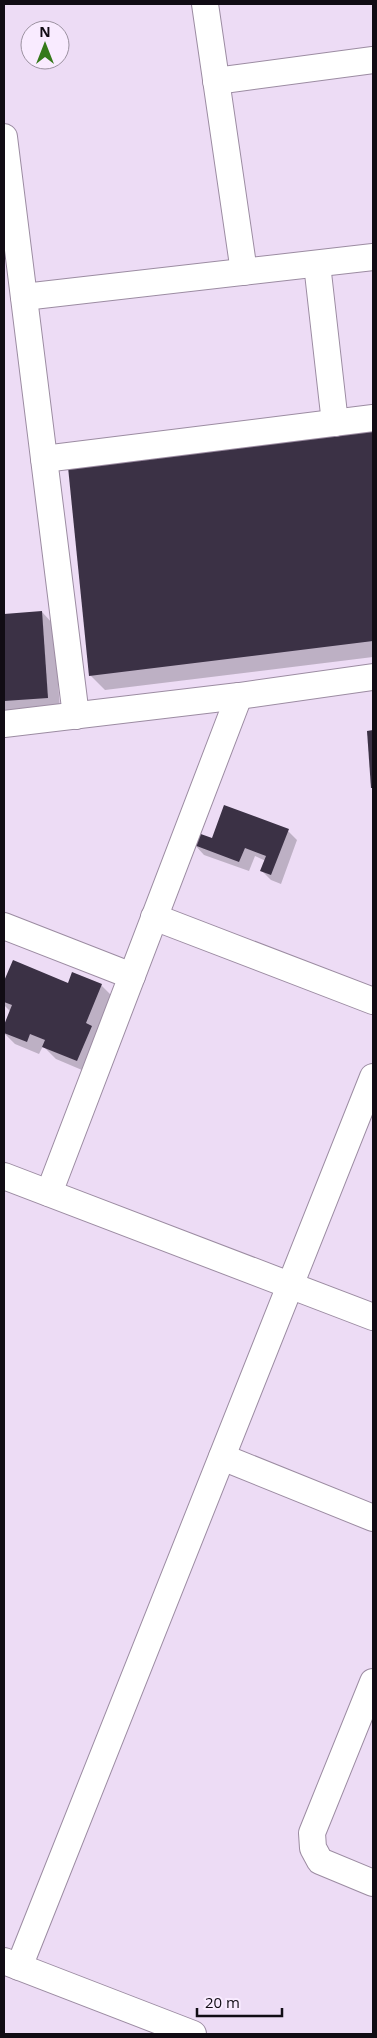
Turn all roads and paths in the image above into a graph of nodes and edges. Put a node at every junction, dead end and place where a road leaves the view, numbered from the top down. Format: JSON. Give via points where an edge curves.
{"nodes":[{"id":1,"x":205,"y":4,"type":"edge"},
{"id":2,"x":373,"y":60,"type":"edge"},
{"id":3,"x":216,"y":81,"type":"junction"},
{"id":4,"x":4,"y":137,"type":"edge"},
{"id":5,"x":373,"y":258,"type":"edge"},
{"id":6,"x":317,"y":264,"type":"junction"},
{"id":7,"x":244,"y":272,"type":"junction"},
{"id":8,"x":24,"y":297,"type":"junction"},
{"id":9,"x":373,"y":418,"type":"edge"},
{"id":10,"x":335,"y":423,"type":"junction"},
{"id":11,"x":44,"y":459,"type":"junction"},
{"id":12,"x":373,"y":677,"type":"edge"},
{"id":13,"x":239,"y":696,"type":"junction"},
{"id":14,"x":76,"y":716,"type":"junction"},
{"id":15,"x":4,"y":724,"type":"edge"},
{"id":16,"x":154,"y":918,"type":"junction"},
{"id":17,"x":4,"y":926,"type":"edge"},
{"id":18,"x":132,"y":976,"type":"junction"},
{"id":19,"x":373,"y":1001,"type":"edge"},
{"id":20,"x":373,"y":1077,"type":"edge"},
{"id":21,"x":4,"y":1176,"type":"edge"},
{"id":22,"x":49,"y":1193,"type":"junction"},
{"id":23,"x":290,"y":1285,"type":"junction"},
{"id":24,"x":373,"y":1317,"type":"edge"},
{"id":25,"x":222,"y":1457,"type":"junction"},
{"id":26,"x":373,"y":1518,"type":"edge"},
{"id":27,"x":373,"y":1682,"type":"edge"},
{"id":28,"x":373,"y":1883,"type":"edge"},
{"id":29,"x":11,"y":1964,"type":"edge"},
{"id":30,"x":193,"y":2034,"type":"edge"}],
"edges":[{"from":1,"to":3,"type":"street"},
{"from":2,"to":3,"type":"street"},
{"from":3,"to":7,"type":"street"},
{"from":4,"to":8,"type":"street"},
{"from":5,"to":6,"type":"street"},
{"from":6,"to":7,"type":"street"},
{"from":6,"to":10,"type":"street"},
{"from":7,"to":8,"type":"street"},
{"from":8,"to":11,"type":"street"},
{"from":9,"to":10,"type":"street"},
{"from":10,"to":11,"type":"street"},
{"from":11,"to":14,"type":"street"},
{"from":12,"to":13,"type":"street"},
{"from":13,"to":14,"type":"street"},
{"from":13,"to":16,"type":"street"},
{"from":14,"to":15,"type":"street"},
{"from":16,"to":18,"type":"street"},
{"from":16,"to":19,"type":"street"},
{"from":17,"to":18,"type":"street"},
{"from":18,"to":22,"type":"street"},
{"from":20,"to":23,"type":"street"},
{"from":21,"to":22,"type":"street"},
{"from":22,"to":23,"type":"street"},
{"from":23,"to":24,"type":"street"},
{"from":23,"to":25,"type":"street"},
{"from":25,"to":26,"type":"street"},
{"from":25,"to":29,"type":"street"},
{"from":27,"to":28,"type":"street","via":[[312,1833],[313,1848],[320,1861]]},
{"from":29,"to":30,"type":"street"}]}
